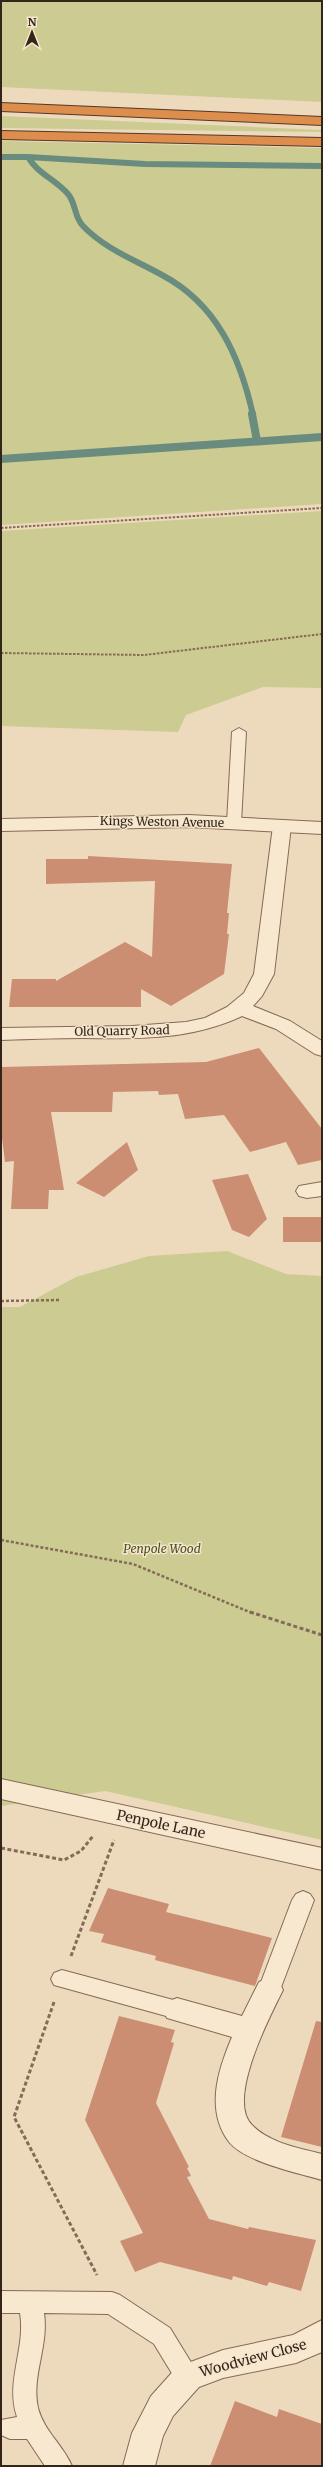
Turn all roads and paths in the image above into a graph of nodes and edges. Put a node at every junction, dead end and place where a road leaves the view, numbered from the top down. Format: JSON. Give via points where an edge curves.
{"nodes":[{"id":1,"x":1,"y":95,"type":"edge"},
{"id":2,"x":207,"y":103,"type":"dead end"},
{"id":3,"x":1,"y":107,"type":"edge"},
{"id":4,"x":322,"y":121,"type":"edge"},
{"id":5,"x":1,"y":136,"type":"edge"},
{"id":6,"x":322,"y":142,"type":"edge"},
{"id":7,"x":322,"y":508,"type":"edge"},
{"id":8,"x":1,"y":528,"type":"edge"},
{"id":9,"x":322,"y":634,"type":"edge"},
{"id":10,"x":1,"y":653,"type":"edge"},
{"id":11,"x":239,"y":732,"type":"dead end"},
{"id":12,"x":234,"y":823,"type":"junction"},
{"id":13,"x":1,"y":825,"type":"edge"},
{"id":14,"x":282,"y":826,"type":"junction"},
{"id":15,"x":322,"y":828,"type":"edge"},
{"id":16,"x":239,"y":1008,"type":"junction"},
{"id":17,"x":1,"y":1034,"type":"edge"},
{"id":18,"x":322,"y":1050,"type":"edge"},
{"id":19,"x":59,"y":1300,"type":"dead end"},
{"id":20,"x":1,"y":1301,"type":"edge"},
{"id":21,"x":1,"y":1540,"type":"edge"},
{"id":22,"x":322,"y":1635,"type":"edge"},
{"id":23,"x":1,"y":1789,"type":"edge"},
{"id":24,"x":102,"y":1811,"type":"junction"},
{"id":25,"x":1,"y":1848,"type":"edge"},
{"id":26,"x":322,"y":1859,"type":"edge"},
{"id":27,"x":303,"y":1900,"type":"dead end"},
{"id":28,"x":62,"y":1979,"type":"dead end"},
{"id":29,"x":269,"y":1990,"type":"joint"},
{"id":30,"x":177,"y":2010,"type":"joint"},
{"id":31,"x":250,"y":2030,"type":"junction"},
{"id":32,"x":14,"y":2117,"type":"dead end"},
{"id":33,"x":322,"y":2167,"type":"edge"},
{"id":34,"x":1,"y":2302,"type":"edge"},
{"id":35,"x":30,"y":2302,"type":"junction"},
{"id":36,"x":112,"y":2303,"type":"junction"},
{"id":37,"x":322,"y":2334,"type":"edge"},
{"id":38,"x":188,"y":2377,"type":"junction"},
{"id":39,"x":10,"y":2428,"type":"dead end"},
{"id":40,"x":33,"y":2428,"type":"junction"},
{"id":41,"x":60,"y":2466,"type":"edge"},
{"id":42,"x":139,"y":2466,"type":"edge"}],
"edges":[{"from":1,"to":2,"type":"highway"},
{"from":3,"to":4,"type":"highway"},
{"from":5,"to":6,"type":"highway"},
{"from":7,"to":8,"type":"path"},
{"from":9,"to":10,"type":"path","via":[[144,655]]},
{"from":11,"to":12,"type":"lane"},
{"from":12,"to":13,"type":"street","name":"Kings Weston Avenue","via":[[189,821]]},
{"from":12,"to":14,"type":"street","name":"Kings Weston Avenue"},
{"from":14,"to":15,"type":"street","name":"Kings Weston Avenue"},
{"from":14,"to":16,"type":"street","name":"Old Quarry Road","via":[[264,974],[256,992]]},
{"from":16,"to":17,"type":"street","name":"Old Quarry Road","via":[[210,1022],[176,1030]]},
{"from":16,"to":18,"type":"street","via":[[283,1025]]},
{"from":19,"to":20,"type":"path"},
{"from":21,"to":22,"type":"path","via":[[133,1564],[258,1616]]},
{"from":23,"to":24,"type":"street","name":"Penpole Lane"},
{"from":24,"to":25,"type":"path","via":[[92,1840],[81,1851],[64,1860]]},
{"from":24,"to":26,"type":"street","name":"Penpole Lane"},
{"from":27,"to":29,"type":"lane"},
{"from":28,"to":30,"type":"lane"},
{"from":29,"to":31,"type":"street"},
{"from":30,"to":31,"type":"street"},
{"from":31,"to":33,"type":"street","via":[[230,2086],[231,2115],[240,2133],[259,2146]]},
{"from":32,"to":36,"type":"path"},
{"from":34,"to":35,"type":"lane"},
{"from":35,"to":36,"type":"lane"},
{"from":35,"to":40,"type":"lane","via":[[34,2343],[24,2386],[25,2407]]},
{"from":36,"to":38,"type":"lane","via":[[162,2336]]},
{"from":37,"to":38,"type":"street","name":"Woodview Close","via":[[316,2340],[296,2349],[223,2364]]},
{"from":38,"to":42,"type":"street","name":"Woodview Close","via":[[162,2406],[148,2433]]},
{"from":39,"to":40,"type":"lane"},
{"from":40,"to":41,"type":"lane"}]}
